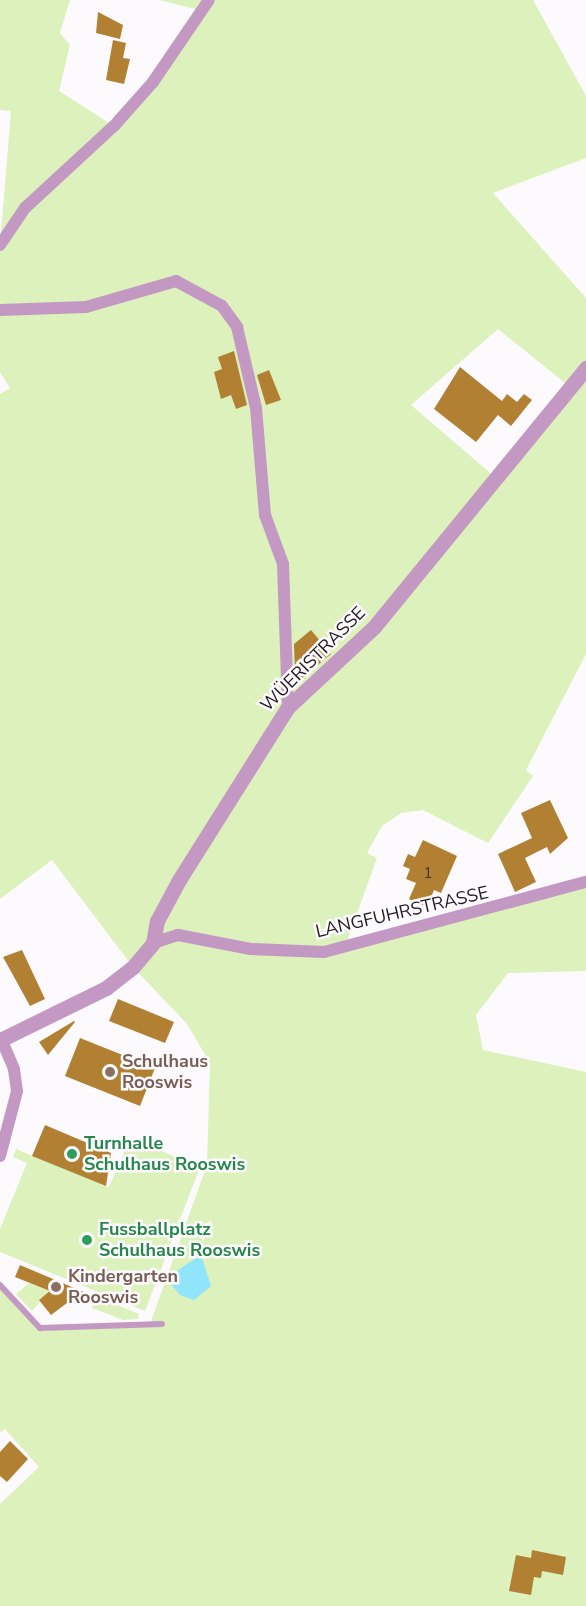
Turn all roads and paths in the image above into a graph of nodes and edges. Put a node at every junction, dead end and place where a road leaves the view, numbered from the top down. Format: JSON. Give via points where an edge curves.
{"nodes":[{"id":1,"x":208,"y":0,"type":"edge"},
{"id":2,"x":0,"y":245,"type":"edge"},
{"id":3,"x":0,"y":310,"type":"edge"},
{"id":4,"x":586,"y":368,"type":"edge"},
{"id":5,"x":288,"y":707,"type":"junction"},
{"id":6,"x":586,"y":882,"type":"edge"},
{"id":7,"x":153,"y":943,"type":"junction"},
{"id":8,"x":1,"y":1040,"type":"edge"},
{"id":9,"x":0,"y":1156,"type":"edge"},
{"id":10,"x":0,"y":1285,"type":"edge"},
{"id":11,"x":162,"y":1324,"type":"dead end"}],
"edges":[{"from":1,"to":2,"type":"street","via":[[153,82],[25,208]]},
{"from":3,"to":5,"type":"street","via":[[86,308],[176,281],[222,306],[237,327],[256,408],[261,495],[283,564]]},
{"from":4,"to":5,"type":"street","name":"WÜERISTRASSE","via":[[450,540],[374,627]]},
{"from":5,"to":7,"type":"street","name":"WÜERISTRASSE","via":[[179,880],[157,921]]},
{"from":6,"to":7,"type":"street","name":"LANGFUHRSTRASSE","via":[[324,952],[251,950],[178,935]]},
{"from":7,"to":8,"type":"street","via":[[106,987]]},
{"from":8,"to":9,"type":"street","via":[[14,1069],[17,1091]]},
{"from":10,"to":11,"type":"lane","via":[[40,1328]]}]}
